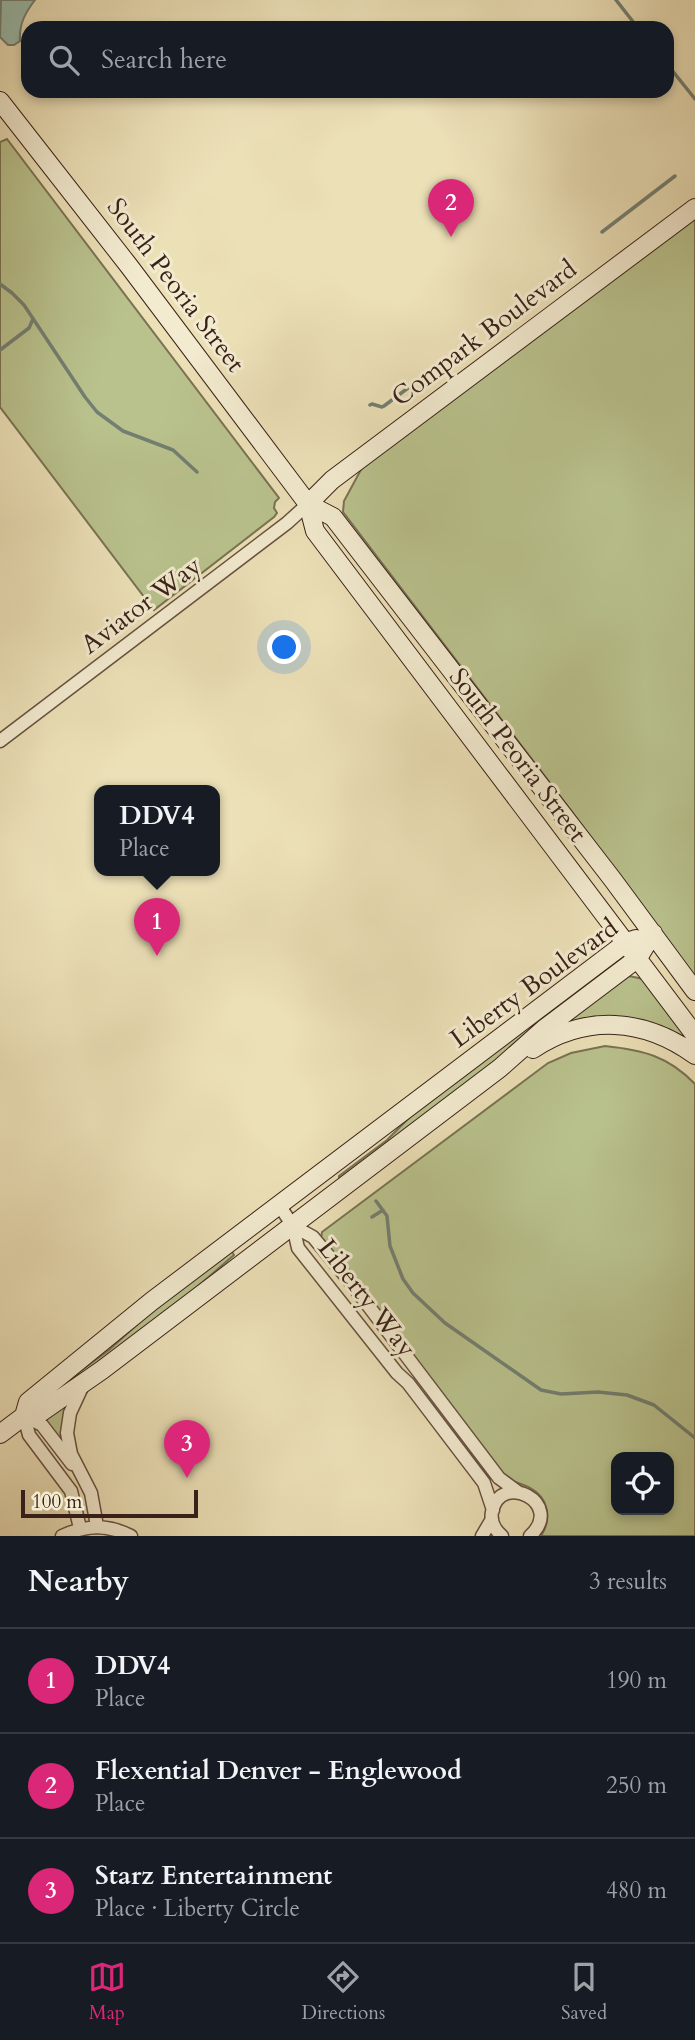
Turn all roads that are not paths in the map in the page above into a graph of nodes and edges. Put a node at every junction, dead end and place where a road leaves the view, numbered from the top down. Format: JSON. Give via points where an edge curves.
{"nodes":[{"id":1,"x":0,"y":101,"type":"edge"},
{"id":2,"x":695,"y":208,"type":"edge"},
{"id":3,"x":308,"y":504,"type":"junction"},
{"id":4,"x":0,"y":741,"type":"edge"},
{"id":5,"x":653,"y":933,"type":"junction"},
{"id":6,"x":626,"y":943,"type":"junction"},
{"id":7,"x":638,"y":958,"type":"junction"},
{"id":8,"x":695,"y":991,"type":"edge"},
{"id":9,"x":695,"y":1035,"type":"edge"},
{"id":10,"x":695,"y":1055,"type":"edge"},
{"id":11,"x":500,"y":1068,"type":"junction"},
{"id":12,"x":279,"y":1205,"type":"junction"},
{"id":13,"x":293,"y":1226,"type":"junction"},
{"id":14,"x":85,"y":1381,"type":"junction"},
{"id":15,"x":24,"y":1416,"type":"junction"},
{"id":16,"x":0,"y":1434,"type":"edge"},
{"id":17,"x":77,"y":1468,"type":"junction"},
{"id":18,"x":518,"y":1492,"type":"junction"},
{"id":19,"x":492,"y":1514,"type":"junction"},
{"id":20,"x":97,"y":1526,"type":"junction"},
{"id":21,"x":80,"y":1528,"type":"junction"},
{"id":22,"x":62,"y":1536,"type":"edge"},
{"id":23,"x":131,"y":1536,"type":"edge"},
{"id":24,"x":482,"y":1536,"type":"edge"},
{"id":25,"x":502,"y":1536,"type":"edge"},
{"id":26,"x":530,"y":1536,"type":"edge"}],
"edges":[{"from":1,"to":3,"type":"street","name":"South Peoria Street"},
{"from":2,"to":3,"type":"street","name":"Compark Boulevard","via":[[332,480]]},
{"from":3,"to":4,"type":"street","name":"Aviator Way"},
{"from":3,"to":5,"type":"street","name":"South Peoria Street","via":[[332,517]]},
{"from":3,"to":6,"type":"street","name":"South Peoria Street","via":[[314,531]]},
{"from":5,"to":6,"type":"street","name":"Liberty Boulevard"},
{"from":5,"to":7,"type":"street","name":"Liberty Boulevard"},
{"from":5,"to":8,"type":"street","name":"South Peoria Street"},
{"from":6,"to":7,"type":"street","name":"South Peoria Street"},
{"from":6,"to":12,"type":"street","name":"Liberty Boulevard"},
{"from":7,"to":9,"type":"street","name":"South Peoria Street"},
{"from":7,"to":11,"type":"street","name":"Liberty Boulevard"},
{"from":10,"to":11,"type":"street","via":[[653,1031],[599,1025],[552,1038]]},
{"from":11,"to":13,"type":"street","name":"Liberty Boulevard"},
{"from":12,"to":13,"type":"street"},
{"from":12,"to":15,"type":"street","name":"Liberty Boulevard","via":[[28,1402]]},
{"from":13,"to":14,"type":"street","name":"Liberty Boulevard"},
{"from":13,"to":18,"type":"street","name":"Liberty Way","via":[[313,1237],[496,1475]]},
{"from":13,"to":19,"type":"street","name":"Liberty Way","via":[[298,1248],[484,1483]]},
{"from":14,"to":15,"type":"street","name":"Liberty Boulevard","via":[[40,1413]]},
{"from":14,"to":17,"type":"street","via":[[67,1427]]},
{"from":15,"to":16,"type":"street","name":"Liberty Boulevard"},
{"from":15,"to":17,"type":"street","via":[[42,1425]]},
{"from":15,"to":21,"type":"street","via":[[29,1435],[71,1491]]},
{"from":17,"to":20,"type":"street","via":[[91,1493]]},
{"from":18,"to":19,"type":"street","via":[[504,1495]]},
{"from":18,"to":26,"type":"street","name":"Liberty Way","via":[[531,1497],[539,1508],[541,1517]]},
{"from":19,"to":24,"type":"street"},
{"from":19,"to":25,"type":"street","name":"Liberty Way"},
{"from":20,"to":21,"type":"street"},
{"from":20,"to":23,"type":"street"},
{"from":21,"to":22,"type":"street"}]}
